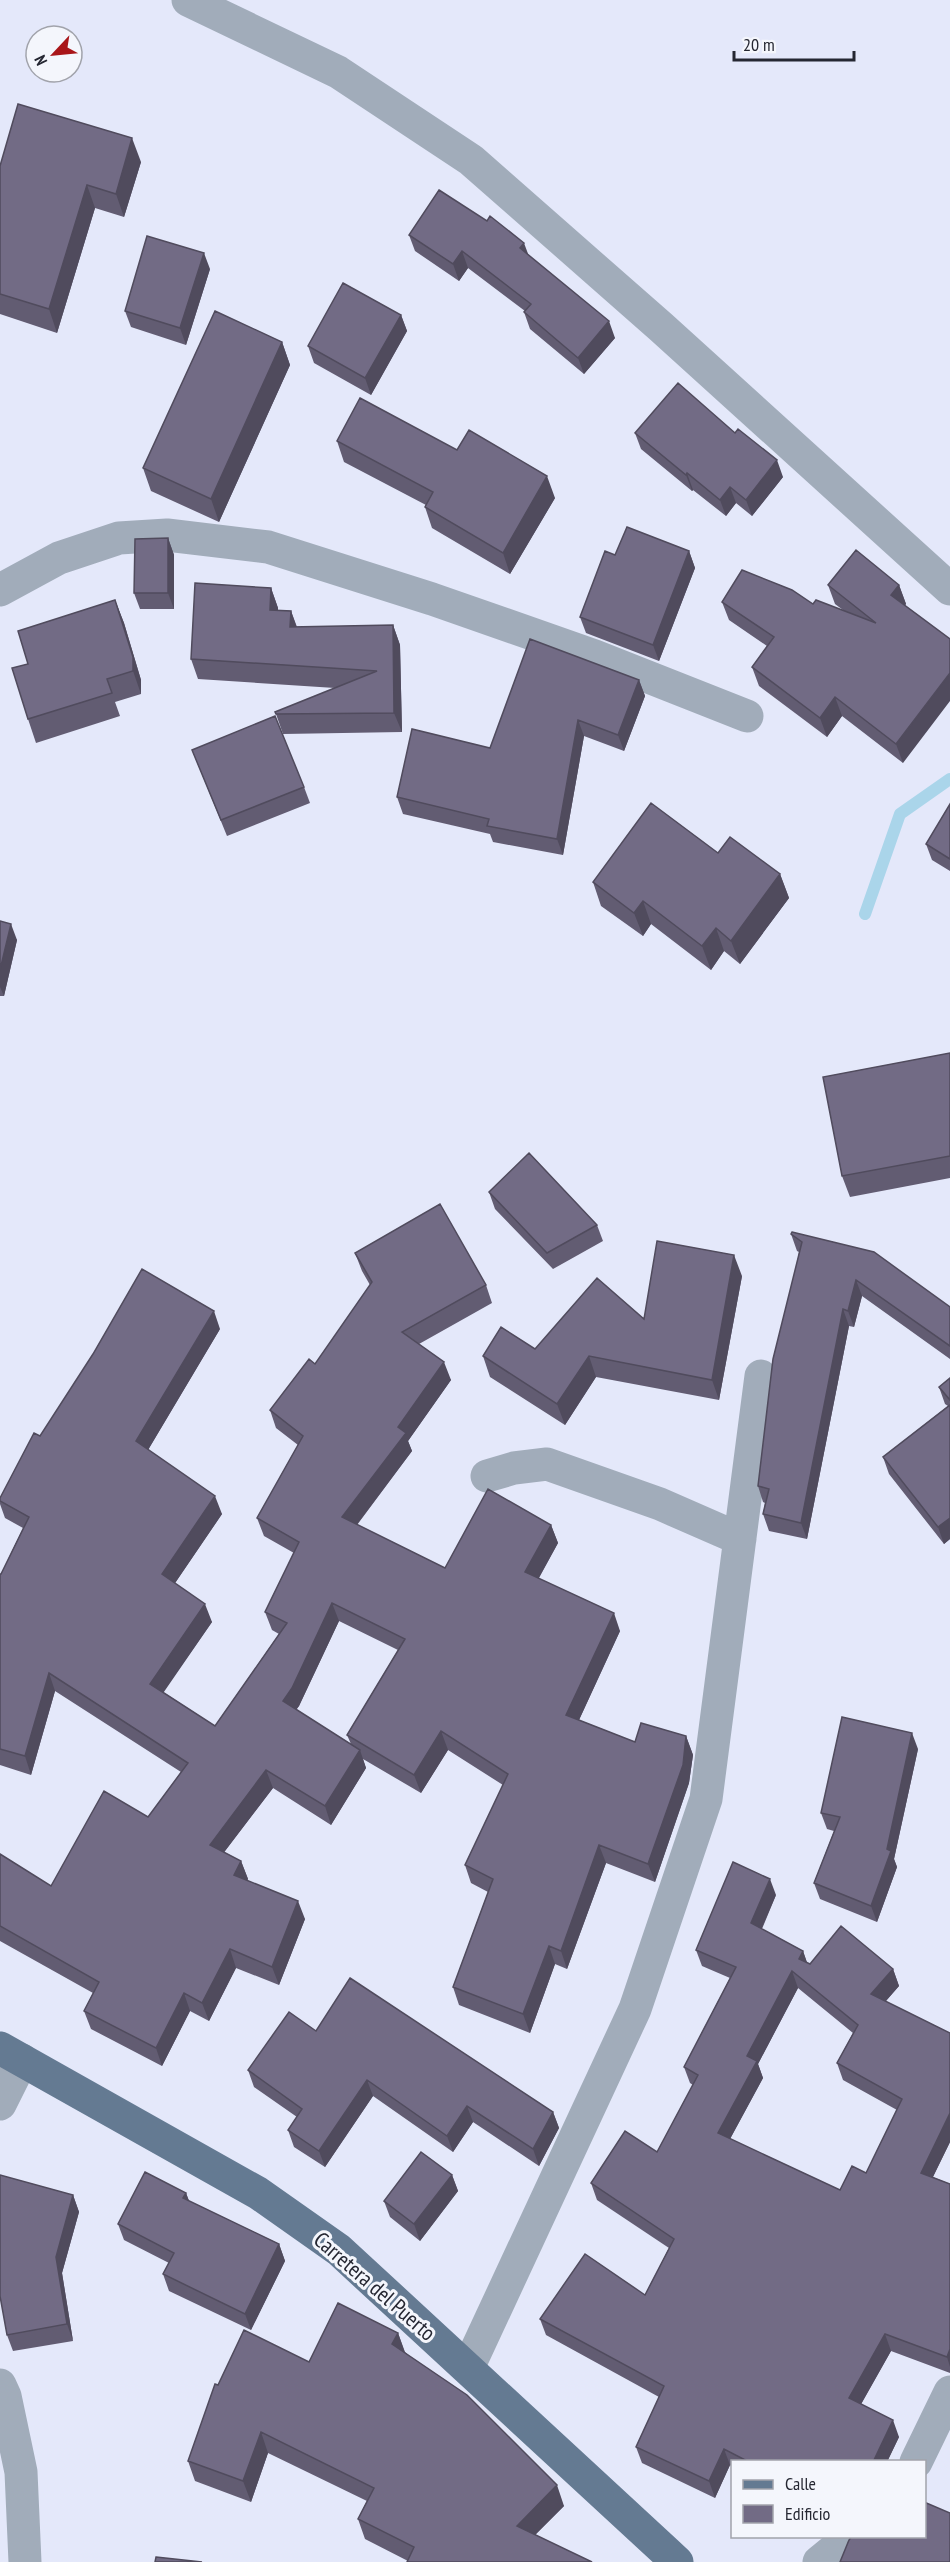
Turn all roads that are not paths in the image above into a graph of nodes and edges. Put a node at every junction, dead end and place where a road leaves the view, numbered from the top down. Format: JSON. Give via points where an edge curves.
{"nodes":[{"id":1,"x":188,"y":0,"type":"edge"},
{"id":2,"x":950,"y":589,"type":"edge"},
{"id":3,"x":0,"y":591,"type":"edge"},
{"id":4,"x":747,"y":716,"type":"dead end"},
{"id":5,"x":761,"y":1376,"type":"dead end"},
{"id":6,"x":487,"y":1476,"type":"dead end"},
{"id":7,"x":740,"y":1539,"type":"junction"},
{"id":8,"x":11,"y":2054,"type":"edge"},
{"id":9,"x":0,"y":2104,"type":"edge"},
{"id":10,"x":468,"y":2368,"type":"junction"},
{"id":11,"x":0,"y":2385,"type":"edge"},
{"id":12,"x":950,"y":2392,"type":"edge"},
{"id":13,"x":917,"y":2460,"type":"edge"},
{"id":14,"x":849,"y":2538,"type":"edge"},
{"id":15,"x":25,"y":2562,"type":"edge"},
{"id":16,"x":677,"y":2562,"type":"edge"},
{"id":17,"x":819,"y":2562,"type":"edge"}],
"edges":[{"from":1,"to":2,"type":"street","via":[[338,72],[471,160]]},
{"from":3,"to":4,"type":"street","via":[[59,558],[119,538],[167,535],[268,547],[595,656]]},
{"from":5,"to":7,"type":"street"},
{"from":6,"to":7,"type":"street","via":[[547,1464],[660,1504]]},
{"from":7,"to":10,"type":"street","via":[[706,1799],[635,2009]]},
{"from":8,"to":9,"type":"street"},
{"from":8,"to":10,"type":"main road","name":"Carretera del Puerto","via":[[258,2193],[339,2250]]},
{"from":10,"to":16,"type":"main road","name":"Carretera del Puerto"},
{"from":11,"to":15,"type":"street","via":[[21,2472]]},
{"from":12,"to":13,"type":"street"},
{"from":14,"to":17,"type":"street"}]}
